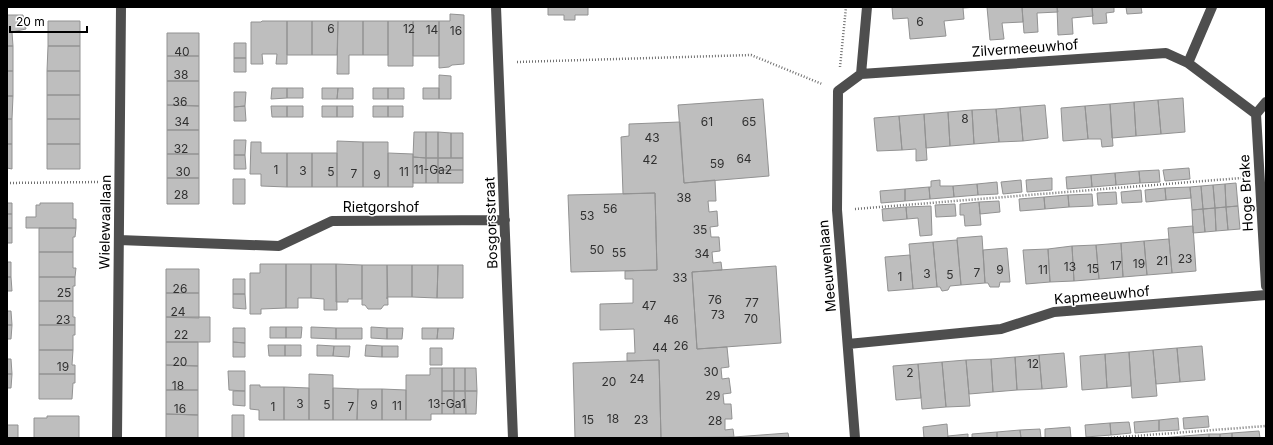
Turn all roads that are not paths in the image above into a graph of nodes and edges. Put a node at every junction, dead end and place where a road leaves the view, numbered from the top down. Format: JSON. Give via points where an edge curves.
{"nodes":[{"id":1,"x":121,"y":7,"type":"edge"},
{"id":2,"x":496,"y":7,"type":"edge"},
{"id":3,"x":867,"y":7,"type":"edge"},
{"id":4,"x":1212,"y":7,"type":"edge"},
{"id":5,"x":1188,"y":63,"type":"junction"},
{"id":6,"x":861,"y":74,"type":"junction"},
{"id":7,"x":1266,"y":102,"type":"edge"},
{"id":8,"x":1256,"y":114,"type":"junction"},
{"id":9,"x":505,"y":220,"type":"junction"},
{"id":10,"x":119,"y":240,"type":"junction"},
{"id":11,"x":1265,"y":250,"type":"edge"},
{"id":12,"x":1266,"y":286,"type":"edge"},
{"id":13,"x":1266,"y":295,"type":"edge"},
{"id":14,"x":848,"y":344,"type":"junction"},
{"id":15,"x":117,"y":438,"type":"edge"},
{"id":16,"x":513,"y":438,"type":"edge"},
{"id":17,"x":855,"y":438,"type":"edge"}],
"edges":[{"from":1,"to":10,"type":"street","name":"Wielewaallaan"},
{"from":2,"to":9,"type":"street","name":"Bosgorsstraat"},
{"from":3,"to":6,"type":"street"},
{"from":4,"to":5,"type":"street"},
{"from":5,"to":6,"type":"street","name":"Zilvermeeuwhof","via":[[1166,53]]},
{"from":5,"to":8,"type":"street","name":"Zilvermeeuwhof"},
{"from":6,"to":14,"type":"street","name":"Meeuwenlaan","via":[[838,91],[837,210]]},
{"from":7,"to":8,"type":"street"},
{"from":8,"to":11,"type":"street","name":"Hoge Brake"},
{"from":9,"to":10,"type":"street","name":"Rietgorshof","via":[[332,221],[279,246]]},
{"from":9,"to":16,"type":"street","name":"Bosgorsstraat"},
{"from":10,"to":15,"type":"street","name":"Wielewaallaan"},
{"from":11,"to":12,"type":"street","name":"Hoge Brake"},
{"from":13,"to":14,"type":"street","name":"Kapmeeuwhof","via":[[1054,312],[1001,329]]},
{"from":14,"to":17,"type":"street","name":"Meeuwenlaan"}]}
